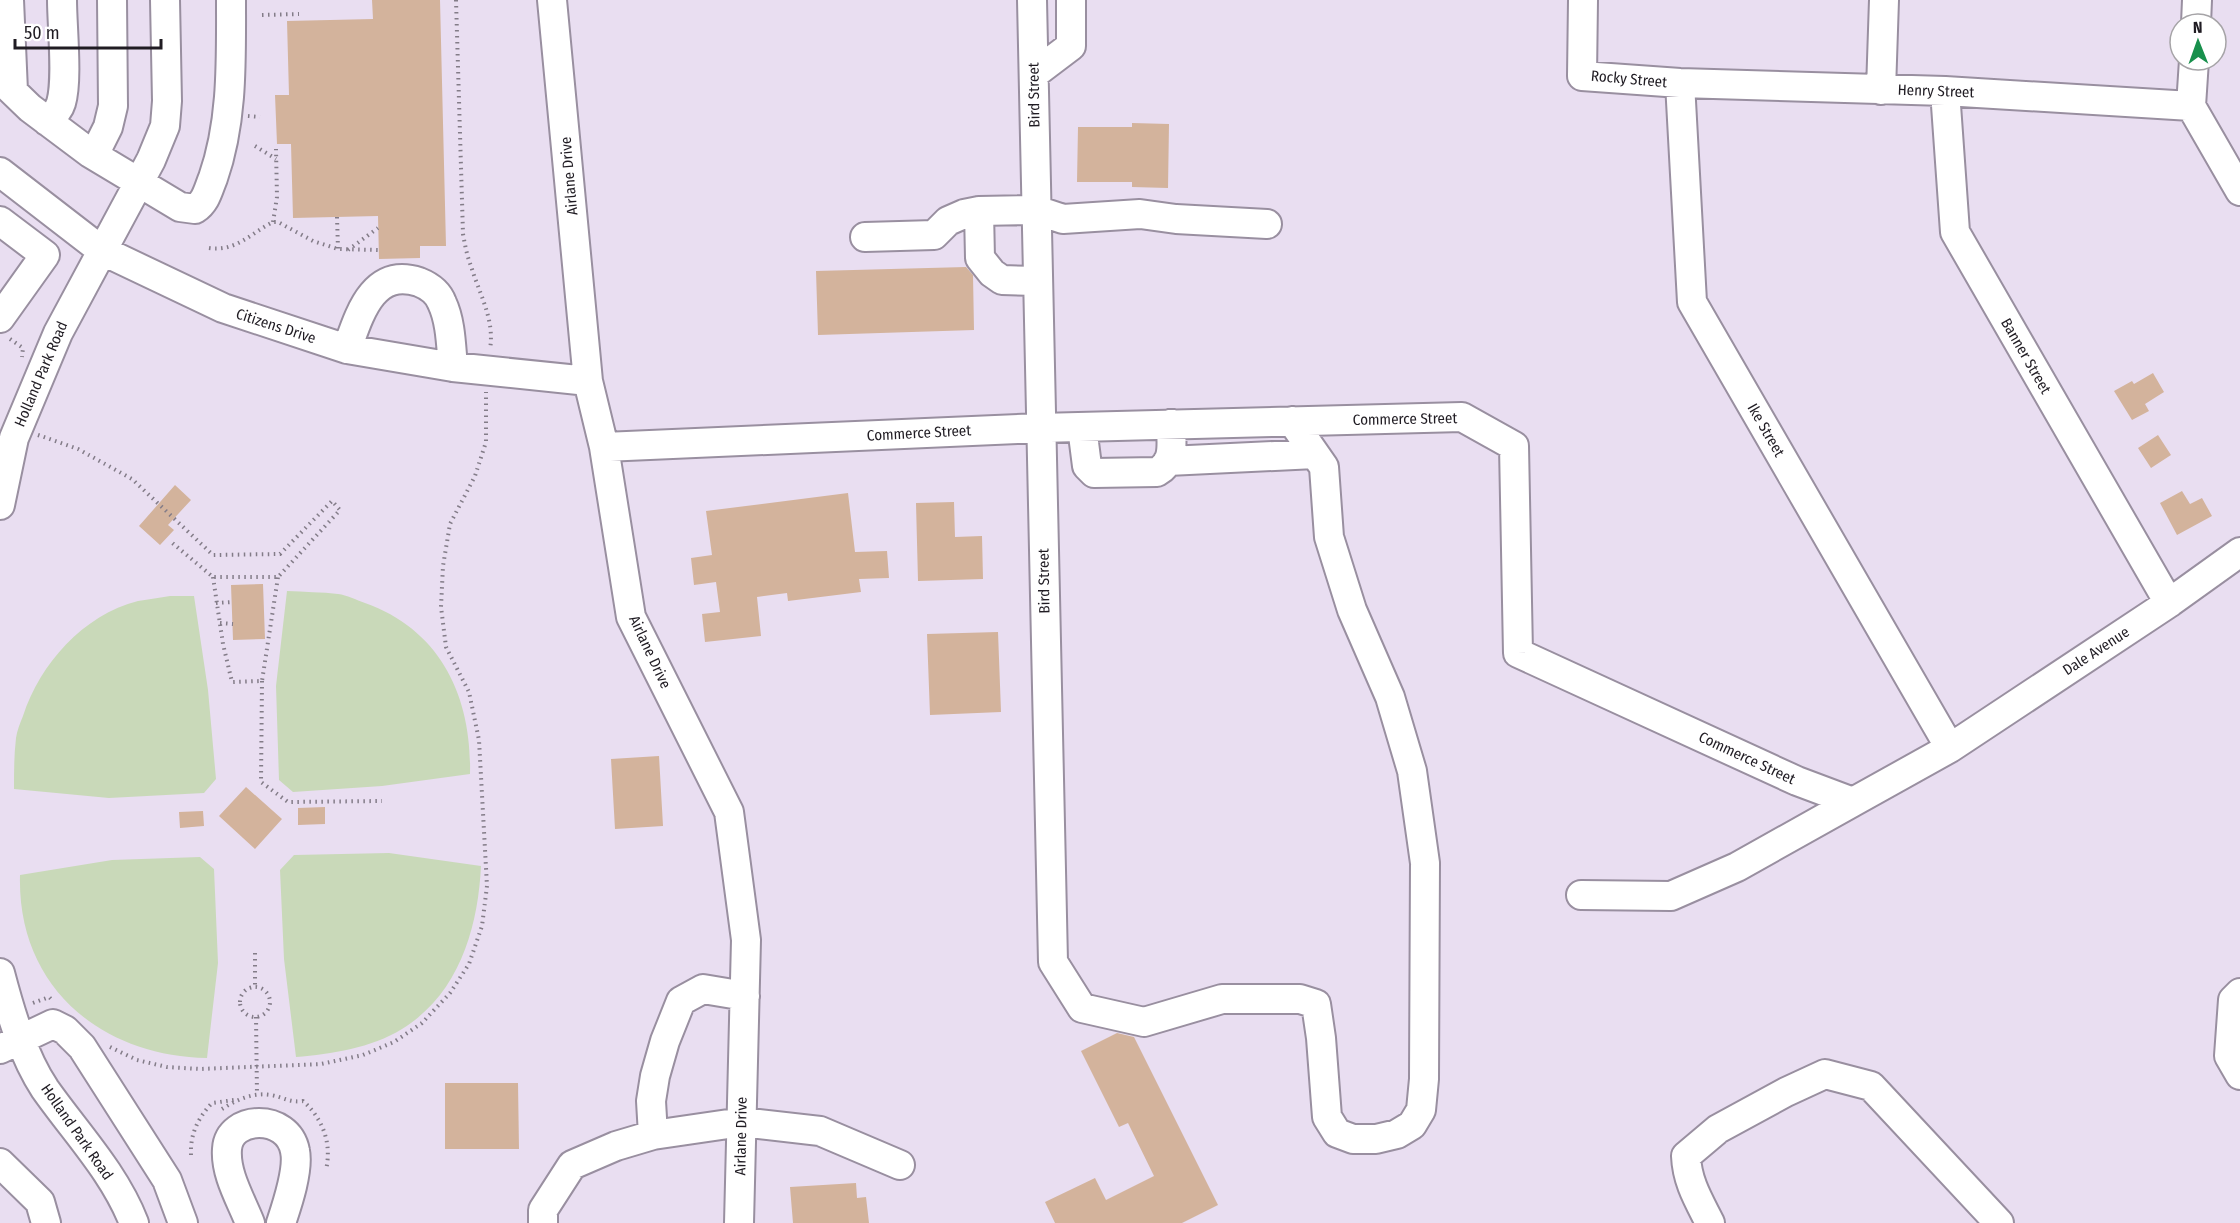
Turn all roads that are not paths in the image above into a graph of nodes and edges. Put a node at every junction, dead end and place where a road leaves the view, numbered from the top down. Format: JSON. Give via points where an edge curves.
{"nodes":[{"id":1,"x":9,"y":0,"type":"edge"},
{"id":2,"x":62,"y":0,"type":"edge"},
{"id":3,"x":112,"y":0,"type":"edge"},
{"id":4,"x":165,"y":0,"type":"edge"},
{"id":5,"x":231,"y":0,"type":"edge"},
{"id":6,"x":552,"y":0,"type":"edge"},
{"id":7,"x":1032,"y":0,"type":"edge"},
{"id":8,"x":1071,"y":0,"type":"edge"},
{"id":9,"x":1583,"y":0,"type":"edge"},
{"id":10,"x":1884,"y":0,"type":"edge"},
{"id":11,"x":2193,"y":72,"type":"edge"},
{"id":12,"x":1034,"y":74,"type":"junction"},
{"id":13,"x":1680,"y":84,"type":"junction"},
{"id":14,"x":6,"y":85,"type":"edge"},
{"id":15,"x":1881,"y":90,"type":"junction"},
{"id":16,"x":1945,"y":91,"type":"junction"},
{"id":17,"x":2192,"y":106,"type":"junction"},
{"id":18,"x":47,"y":121,"type":"junction"},
{"id":19,"x":94,"y":155,"type":"junction"},
{"id":20,"x":0,"y":172,"type":"edge"},
{"id":21,"x":139,"y":183,"type":"junction"},
{"id":22,"x":2240,"y":191,"type":"edge"},
{"id":23,"x":1035,"y":210,"type":"junction"},
{"id":24,"x":979,"y":211,"type":"junction"},
{"id":25,"x":0,"y":221,"type":"edge"},
{"id":26,"x":1267,"y":224,"type":"dead end"},
{"id":27,"x":865,"y":237,"type":"dead end"},
{"id":28,"x":101,"y":250,"type":"junction"},
{"id":29,"x":1037,"y":281,"type":"junction"},
{"id":30,"x":4,"y":328,"type":"edge"},
{"id":31,"x":347,"y":349,"type":"junction"},
{"id":32,"x":453,"y":367,"type":"junction"},
{"id":33,"x":588,"y":381,"type":"junction"},
{"id":34,"x":1292,"y":421,"type":"junction"},
{"id":35,"x":1171,"y":424,"type":"junction"},
{"id":36,"x":1082,"y":427,"type":"junction"},
{"id":37,"x":1040,"y":428,"type":"junction"},
{"id":38,"x":604,"y":447,"type":"junction"},
{"id":39,"x":1315,"y":454,"type":"junction"},
{"id":40,"x":1168,"y":461,"type":"junction"},
{"id":41,"x":0,"y":506,"type":"edge"},
{"id":42,"x":2240,"y":552,"type":"edge"},
{"id":43,"x":2169,"y":603,"type":"junction"},
{"id":44,"x":1950,"y":748,"type":"junction"},
{"id":45,"x":1853,"y":802,"type":"junction"},
{"id":46,"x":1581,"y":895,"type":"dead end"},
{"id":47,"x":0,"y":973,"type":"edge"},
{"id":48,"x":2240,"y":993,"type":"edge"},
{"id":49,"x":745,"y":996,"type":"junction"},
{"id":50,"x":10,"y":1044,"type":"edge"},
{"id":51,"x":2240,"y":1075,"type":"edge"},
{"id":52,"x":742,"y":1122,"type":"junction"},
{"id":53,"x":652,"y":1135,"type":"junction"},
{"id":54,"x":0,"y":1163,"type":"edge"},
{"id":55,"x":900,"y":1165,"type":"dead end"},
{"id":56,"x":46,"y":1223,"type":"edge"},
{"id":57,"x":134,"y":1223,"type":"edge"},
{"id":58,"x":183,"y":1223,"type":"edge"},
{"id":59,"x":250,"y":1223,"type":"edge"},
{"id":60,"x":280,"y":1223,"type":"edge"},
{"id":61,"x":543,"y":1223,"type":"edge"},
{"id":62,"x":739,"y":1223,"type":"edge"},
{"id":63,"x":1710,"y":1223,"type":"edge"},
{"id":64,"x":1999,"y":1223,"type":"edge"}],
"edges":[{"from":1,"to":14,"type":"street"},
{"from":2,"to":18,"type":"street","via":[[64,88],[61,104]]},
{"from":3,"to":19,"type":"street","via":[[113,106]]},
{"from":4,"to":21,"type":"street","name":"Holland Park Road","via":[[165,126]]},
{"from":5,"to":21,"type":"street","via":[[231,82],[222,153],[203,204],[195,209],[180,207]]},
{"from":6,"to":33,"type":"street","name":"Airlane Drive"},
{"from":7,"to":12,"type":"street","name":"Bird Street"},
{"from":8,"to":12,"type":"street","via":[[1071,46]]},
{"from":9,"to":13,"type":"street","name":"Rocky Street","via":[[1582,76]]},
{"from":10,"to":15,"type":"street"},
{"from":11,"to":17,"type":"street"},
{"from":12,"to":23,"type":"street","name":"Bird Street"},
{"from":13,"to":15,"type":"street","name":"Henry Street"},
{"from":13,"to":44,"type":"street","name":"Ike Street","via":[[1692,302]]},
{"from":14,"to":18,"type":"street"},
{"from":15,"to":16,"type":"street","name":"Henry Street"},
{"from":16,"to":17,"type":"street","name":"Henry Street"},
{"from":16,"to":43,"type":"street","name":"Banner Street","via":[[1955,232]]},
{"from":17,"to":22,"type":"street"},
{"from":18,"to":19,"type":"street"},
{"from":19,"to":21,"type":"street"},
{"from":20,"to":28,"type":"street","name":"Citizens Drive"},
{"from":21,"to":28,"type":"street","name":"Holland Park Road"},
{"from":23,"to":24,"type":"street"},
{"from":23,"to":26,"type":"street","via":[[1063,219],[1140,213],[1186,220]]},
{"from":23,"to":29,"type":"street","name":"Bird Street"},
{"from":24,"to":27,"type":"street","via":[[948,221],[933,235]]},
{"from":24,"to":29,"type":"street","via":[[980,258],[992,273],[1002,280]]},
{"from":25,"to":30,"type":"street","via":[[45,255]]},
{"from":28,"to":31,"type":"street","name":"Citizens Drive","via":[[223,308]]},
{"from":28,"to":41,"type":"street","name":"Holland Park Road","via":[[60,327],[14,438]]},
{"from":29,"to":37,"type":"street","name":"Bird Street"},
{"from":31,"to":32,"type":"street","name":"Citizens Drive"},
{"from":31,"to":32,"type":"street","via":[[370,296],[385,283],[410,279],[429,286],[442,302]]},
{"from":32,"to":33,"type":"street","name":"Citizens Drive"},
{"from":33,"to":38,"type":"street","name":"Airlane Drive"},
{"from":34,"to":35,"type":"street","name":"Commerce Street"},
{"from":34,"to":39,"type":"street"},
{"from":34,"to":45,"type":"street","name":"Commerce Street","via":[[1462,417],[1515,446],[1518,652],[1797,782]]},
{"from":35,"to":36,"type":"street","name":"Commerce Street"},
{"from":35,"to":40,"type":"street"},
{"from":36,"to":37,"type":"street","name":"Commerce Street"},
{"from":36,"to":40,"type":"street","via":[[1087,466],[1094,473],[1157,472]]},
{"from":37,"to":38,"type":"street","name":"Commerce Street"},
{"from":37,"to":39,"type":"street","name":"Bird Street","via":[[1053,962],[1082,1008],[1144,1022],[1222,999],[1300,999],[1316,1004],[1327,1117],[1337,1133],[1353,1139],[1376,1139],[1412,1125],[1421,1110],[1425,863],[1412,771],[1390,697],[1352,610],[1329,537],[1324,467]]},
{"from":38,"to":49,"type":"street","name":"Airlane Drive","via":[[631,617],[729,812],[746,940]]},
{"from":39,"to":40,"type":"street"},
{"from":42,"to":43,"type":"street","name":"Dale Avenue"},
{"from":43,"to":44,"type":"street","name":"Dale Avenue"},
{"from":44,"to":45,"type":"street"},
{"from":45,"to":46,"type":"street","via":[[1737,867],[1671,896]]},
{"from":47,"to":50,"type":"street","name":"Holland Park Road","via":[[11,1006]]},
{"from":48,"to":51,"type":"street","via":[[2233,1000],[2229,1056]]},
{"from":49,"to":52,"type":"street","name":"Airlane Drive"},
{"from":49,"to":53,"type":"street","via":[[703,989],[681,1001],[655,1076]]},
{"from":50,"to":57,"type":"street","name":"Holland Park Road","via":[[106,1170]]},
{"from":50,"to":58,"type":"street","via":[[53,1024],[82,1047],[167,1180]]},
{"from":52,"to":53,"type":"street"},
{"from":52,"to":55,"type":"street","via":[[819,1131]]},
{"from":52,"to":62,"type":"street","name":"Airlane Drive"},
{"from":53,"to":61,"type":"street","via":[[572,1165],[543,1210]]},
{"from":54,"to":56,"type":"street","via":[[40,1202]]},
{"from":59,"to":60,"type":"street","via":[[227,1163],[227,1146],[236,1131],[266,1122],[284,1130],[295,1151],[294,1175]]},
{"from":63,"to":64,"type":"street","via":[[1691,1187],[1686,1156],[1718,1129],[1825,1074],[1871,1086]]}]}
